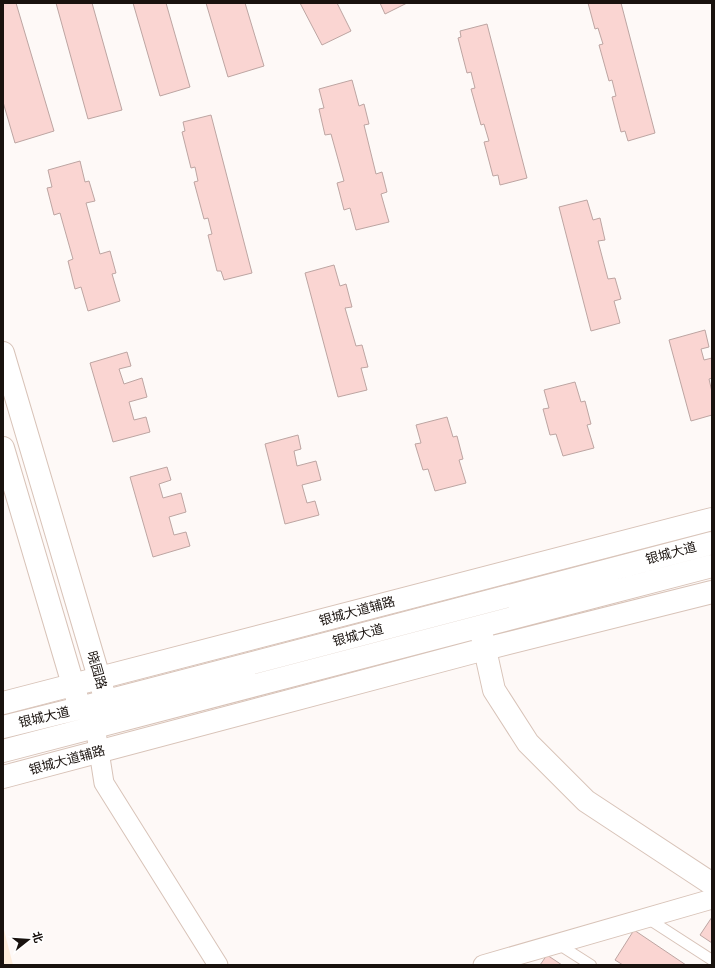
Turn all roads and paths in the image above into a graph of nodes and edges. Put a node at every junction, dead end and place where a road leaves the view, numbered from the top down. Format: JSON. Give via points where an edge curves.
{"nodes":[{"id":1,"x":3,"y":353,"type":"edge"},
{"id":2,"x":3,"y":448,"type":"edge"},
{"id":3,"x":712,"y":519,"type":"edge"},
{"id":4,"x":712,"y":543,"type":"edge"},
{"id":5,"x":710,"y":567,"type":"edge"},
{"id":6,"x":712,"y":591,"type":"edge"},
{"id":7,"x":480,"y":626,"type":"junction"},
{"id":8,"x":485,"y":649,"type":"junction"},
{"id":9,"x":99,"y":678,"type":"junction"},
{"id":10,"x":73,"y":685,"type":"junction"},
{"id":11,"x":106,"y":701,"type":"junction"},
{"id":12,"x":3,"y":703,"type":"edge"},
{"id":13,"x":80,"y":708,"type":"junction"},
{"id":14,"x":95,"y":726,"type":"junction"},
{"id":15,"x":3,"y":727,"type":"edge"},
{"id":16,"x":3,"y":750,"type":"edge"},
{"id":17,"x":99,"y":751,"type":"junction"},
{"id":18,"x":3,"y":777,"type":"edge"},
{"id":19,"x":712,"y":884,"type":"edge"},
{"id":20,"x":712,"y":899,"type":"edge"},
{"id":21,"x":647,"y":918,"type":"junction"},
{"id":22,"x":558,"y":944,"type":"junction"},
{"id":23,"x":712,"y":960,"type":"edge"},
{"id":24,"x":218,"y":965,"type":"edge"},
{"id":25,"x":483,"y":965,"type":"edge"},
{"id":26,"x":591,"y":965,"type":"edge"}],
"edges":[{"from":1,"to":9,"type":"street","name":"晓园路"},
{"from":2,"to":10,"type":"street","name":"晓园路"},
{"from":3,"to":9,"type":"street","name":"银城大道辅路"},
{"from":4,"to":11,"type":"street","name":"银城大道"},
{"from":5,"to":6,"type":"street"},
{"from":5,"to":7,"type":"street","name":"银城大道"},
{"from":6,"to":8,"type":"street","name":"银城大道辅路"},
{"from":7,"to":8,"type":"street"},
{"from":7,"to":14,"type":"street","name":"银城大道"},
{"from":8,"to":17,"type":"street","name":"银城大道辅路"},
{"from":8,"to":19,"type":"street","via":[[494,690],[528,742],[586,801]]},
{"from":9,"to":10,"type":"street","name":"银城大道辅路"},
{"from":9,"to":11,"type":"street","name":"晓园路"},
{"from":10,"to":12,"type":"street","name":"银城大道辅路"},
{"from":10,"to":13,"type":"street","name":"晓园路"},
{"from":11,"to":13,"type":"street","name":"银城大道"},
{"from":11,"to":14,"type":"street","name":"晓园路"},
{"from":13,"to":14,"type":"street","name":"晓园路"},
{"from":13,"to":15,"type":"street","name":"银城大道"},
{"from":14,"to":16,"type":"street","name":"银城大道"},
{"from":14,"to":17,"type":"street"},
{"from":17,"to":18,"type":"street","name":"银城大道辅路"},
{"from":17,"to":24,"type":"street","via":[[104,783]]},
{"from":20,"to":21,"type":"street"},
{"from":21,"to":22,"type":"street"},
{"from":21,"to":23,"type":"lane"},
{"from":22,"to":25,"type":"street"},
{"from":22,"to":26,"type":"lane"}]}
